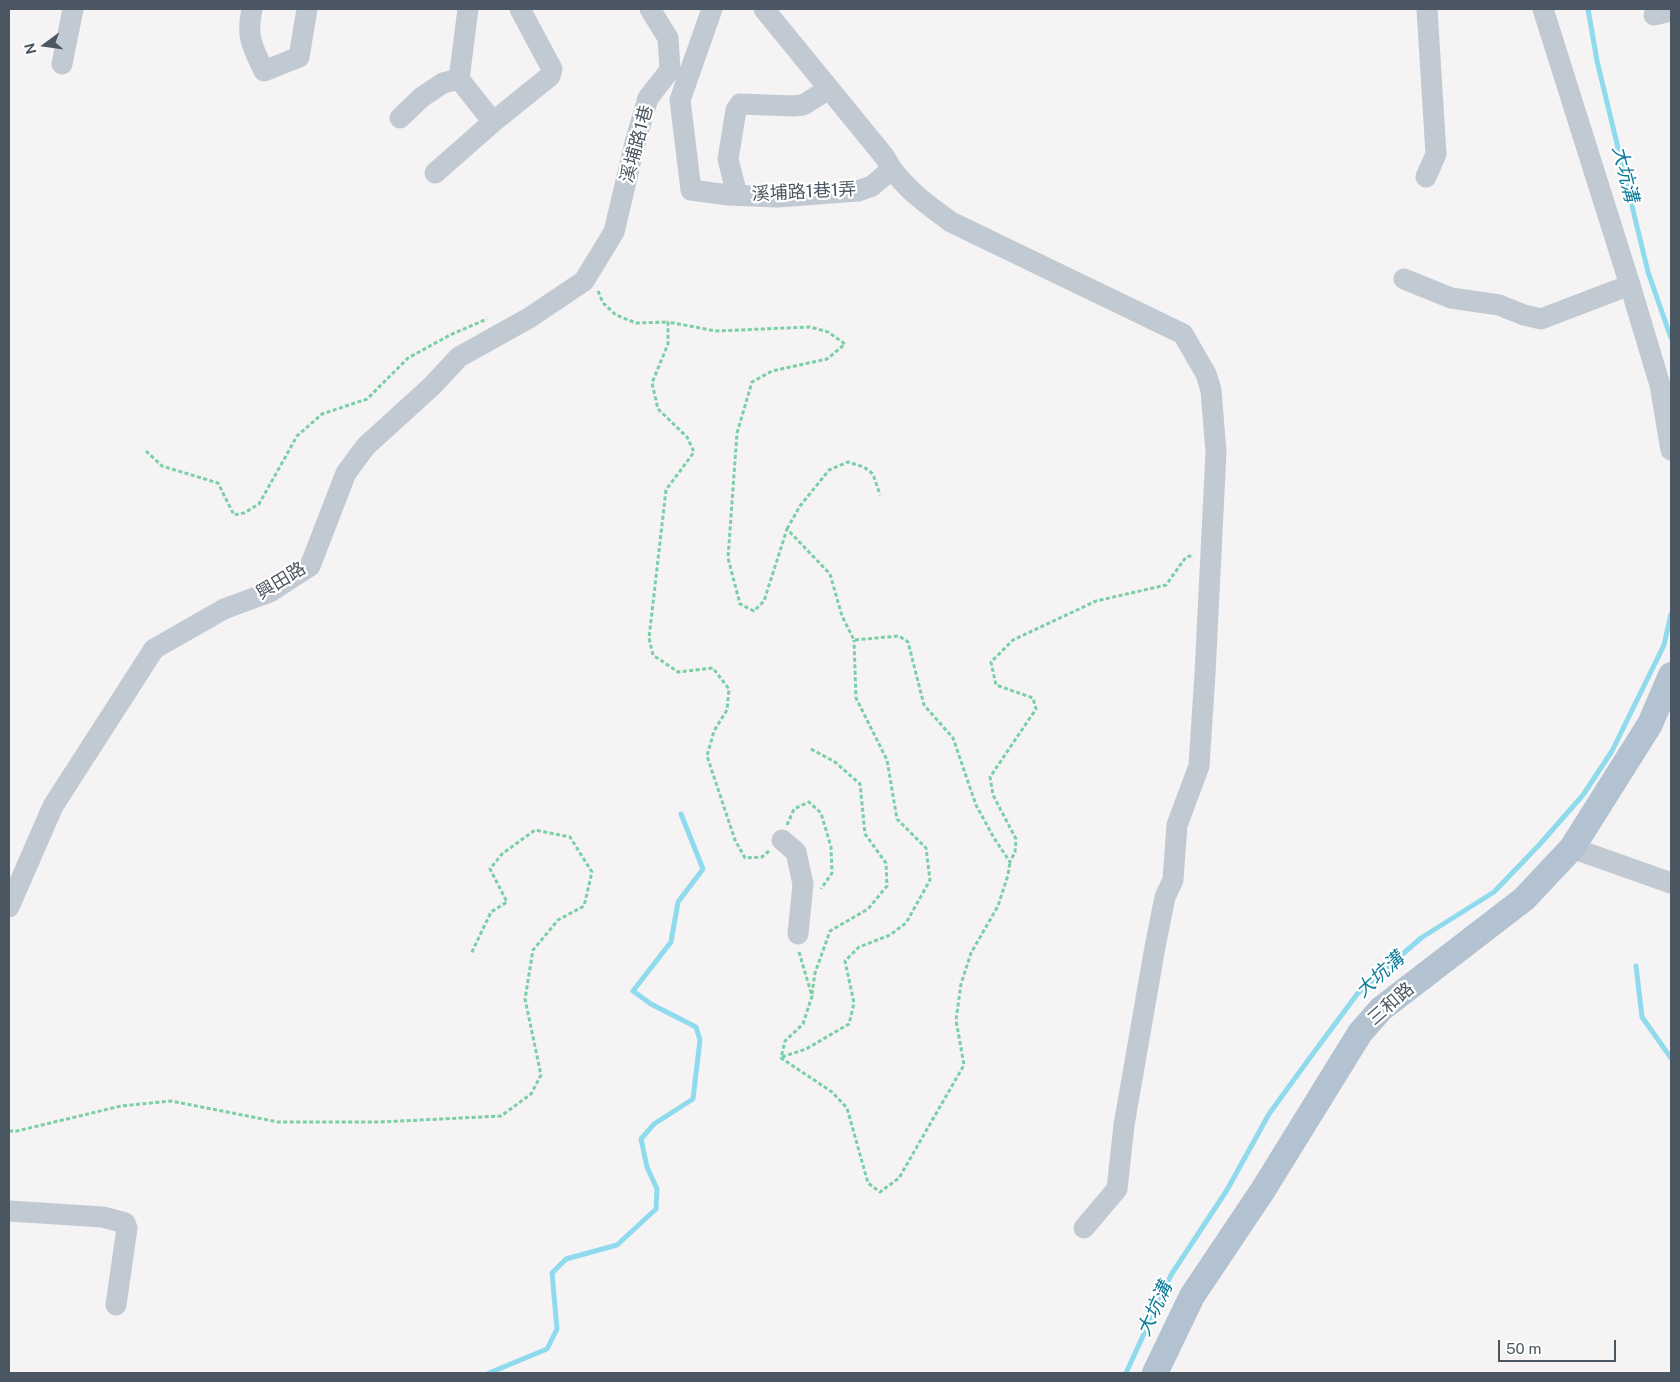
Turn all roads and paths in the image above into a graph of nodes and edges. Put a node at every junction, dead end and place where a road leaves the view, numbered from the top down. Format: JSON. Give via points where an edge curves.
{"nodes":[{"id":1,"x":73,"y":9,"type":"edge"},
{"id":2,"x":252,"y":9,"type":"edge"},
{"id":3,"x":307,"y":9,"type":"edge"},
{"id":4,"x":468,"y":9,"type":"edge"},
{"id":5,"x":520,"y":9,"type":"edge"},
{"id":6,"x":650,"y":9,"type":"edge"},
{"id":7,"x":712,"y":9,"type":"edge"},
{"id":8,"x":764,"y":9,"type":"edge"},
{"id":9,"x":1426,"y":9,"type":"edge"},
{"id":10,"x":1543,"y":9,"type":"edge"},
{"id":11,"x":62,"y":64,"type":"dead end"},
{"id":12,"x":459,"y":79,"type":"junction"},
{"id":13,"x":829,"y":90,"type":"junction"},
{"id":14,"x":400,"y":118,"type":"dead end"},
{"id":15,"x":493,"y":122,"type":"junction"},
{"id":16,"x":892,"y":169,"type":"junction"},
{"id":17,"x":435,"y":173,"type":"dead end"},
{"id":18,"x":1426,"y":177,"type":"dead end"},
{"id":19,"x":737,"y":195,"type":"junction"},
{"id":20,"x":1404,"y":278,"type":"dead end"},
{"id":21,"x":584,"y":281,"type":"junction"},
{"id":22,"x":1630,"y":285,"type":"junction"},
{"id":23,"x":493,"y":316,"type":"dead end"},
{"id":24,"x":668,"y":322,"type":"junction"},
{"id":25,"x":1671,"y":450,"type":"edge"},
{"id":26,"x":146,"y":451,"type":"dead end"},
{"id":27,"x":880,"y":495,"type":"dead end"},
{"id":28,"x":787,"y":529,"type":"junction"},
{"id":29,"x":1211,"y":550,"type":"junction"},
{"id":30,"x":854,"y":640,"type":"junction"},
{"id":31,"x":1671,"y":675,"type":"edge"},
{"id":32,"x":811,"y":749,"type":"dead end"},
{"id":33,"x":782,"y":840,"type":"junction"},
{"id":34,"x":1572,"y":848,"type":"junction"},
{"id":35,"x":1010,"y":862,"type":"junction"},
{"id":36,"x":1671,"y":883,"type":"edge"},
{"id":37,"x":816,"y":897,"type":"dead end"},
{"id":38,"x":9,"y":906,"type":"edge"},
{"id":39,"x":798,"y":934,"type":"joint"},
{"id":40,"x":472,"y":954,"type":"dead end"},
{"id":41,"x":812,"y":996,"type":"junction"},
{"id":42,"x":781,"y":1058,"type":"junction"},
{"id":43,"x":9,"y":1132,"type":"edge"},
{"id":44,"x":9,"y":1211,"type":"edge"},
{"id":45,"x":1084,"y":1228,"type":"dead end"},
{"id":46,"x":116,"y":1306,"type":"dead end"},
{"id":47,"x":1155,"y":1373,"type":"edge"}],
"edges":[{"from":1,"to":11,"type":"street"},
{"from":2,"to":3,"type":"street","via":[[248,27],[264,72],[299,57]]},
{"from":4,"to":12,"type":"street"},
{"from":5,"to":15,"type":"street","via":[[552,69],[550,76]]},
{"from":6,"to":21,"type":"street","name":"溪埔路1巷","via":[[668,38],[670,70],[648,98],[614,232]]},
{"from":7,"to":19,"type":"street","name":"溪埔路1巷1弄","via":[[680,100],[691,190]]},
{"from":8,"to":13,"type":"street"},
{"from":9,"to":18,"type":"street","via":[[1436,154]]},
{"from":10,"to":22,"type":"street"},
{"from":12,"to":14,"type":"street","via":[[443,83]]},
{"from":12,"to":15,"type":"street"},
{"from":13,"to":16,"type":"street"},
{"from":13,"to":19,"type":"street","via":[[793,106],[740,104],[736,110],[728,159]]},
{"from":15,"to":17,"type":"street"},
{"from":16,"to":19,"type":"street","name":"溪埔路1巷1弄","via":[[872,186],[858,191],[777,197]]},
{"from":16,"to":29,"type":"street","via":[[924,203],[951,222],[1183,334],[1206,374],[1211,390],[1216,452]]},
{"from":20,"to":22,"type":"street","via":[[1452,298],[1499,305],[1541,319]]},
{"from":21,"to":24,"type":"path","via":[[596,285],[603,304],[616,315],[636,323]]},
{"from":21,"to":38,"type":"street","name":"興田路","via":[[529,318],[459,357],[366,446],[346,474],[310,566],[270,592],[224,609],[154,649],[53,806]]},
{"from":22,"to":25,"type":"street","via":[[1660,385]]},
{"from":23,"to":26,"type":"path","via":[[408,358],[367,399],[322,414],[297,436],[259,504],[244,513],[234,516],[218,483],[162,466]]},
{"from":24,"to":28,"type":"path","via":[[716,331],[810,328],[828,332],[844,344],[827,359],[772,372],[752,382],[738,434],[728,558],[740,604],[754,611],[764,600]]},
{"from":24,"to":33,"type":"path","via":[[668,344],[652,383],[658,409],[687,437],[694,452],[666,490],[649,638],[653,655],[678,672],[713,668],[729,689],[727,710],[714,731],[707,756],[735,840],[745,858],[762,857]]},
{"from":27,"to":28,"type":"path","via":[[874,474],[848,462],[829,470],[800,506]]},
{"from":28,"to":30,"type":"path","via":[[830,574],[842,616]]},
{"from":29,"to":35,"type":"path","via":[[1186,557],[1166,585],[1096,602],[1013,640],[991,662],[996,685],[1033,698],[1036,709],[990,776],[993,795],[1016,839]]},
{"from":29,"to":45,"type":"street","via":[[1199,766],[1177,825],[1173,880],[1165,897],[1155,947],[1124,1125],[1118,1189]]},
{"from":30,"to":35,"type":"path","via":[[898,636],[908,642],[924,705],[953,738],[976,805]]},
{"from":30,"to":42,"type":"path","via":[[856,698],[887,760],[897,819],[926,848],[930,880],[906,924],[890,936],[859,947],[845,961],[854,1003],[849,1024],[806,1049]]},
{"from":31,"to":34,"type":"main road","name":"三和路","via":[[1650,724]]},
{"from":32,"to":41,"type":"path","via":[[835,762],[860,784],[865,834],[886,863],[887,886],[868,909],[830,931],[815,973]]},
{"from":33,"to":37,"type":"path","via":[[794,808],[809,802],[821,813],[831,847],[832,874]]},
{"from":33,"to":39,"type":"street","via":[[796,852],[802,884]]},
{"from":34,"to":36,"type":"street"},
{"from":34,"to":47,"type":"main road","name":"三和路","via":[[1524,899],[1381,1009],[1360,1032],[1263,1190],[1192,1296]]},
{"from":35,"to":42,"type":"path","via":[[998,906],[972,953],[961,984],[956,1020],[964,1065],[899,1178],[880,1192],[868,1183],[847,1108],[832,1092]]},
{"from":39,"to":41,"type":"path","via":[[799,952]]},
{"from":40,"to":43,"type":"path","via":[[491,912],[507,902],[490,869],[502,854],[535,830],[570,838],[592,872],[584,906],[558,920],[534,950],[525,999],[541,1075],[531,1094],[501,1116],[381,1122],[278,1122],[171,1101],[121,1106]]},
{"from":41,"to":42,"type":"path","via":[[803,1024],[785,1041]]},
{"from":44,"to":46,"type":"street","via":[[103,1217],[125,1223],[127,1228]]}]}
